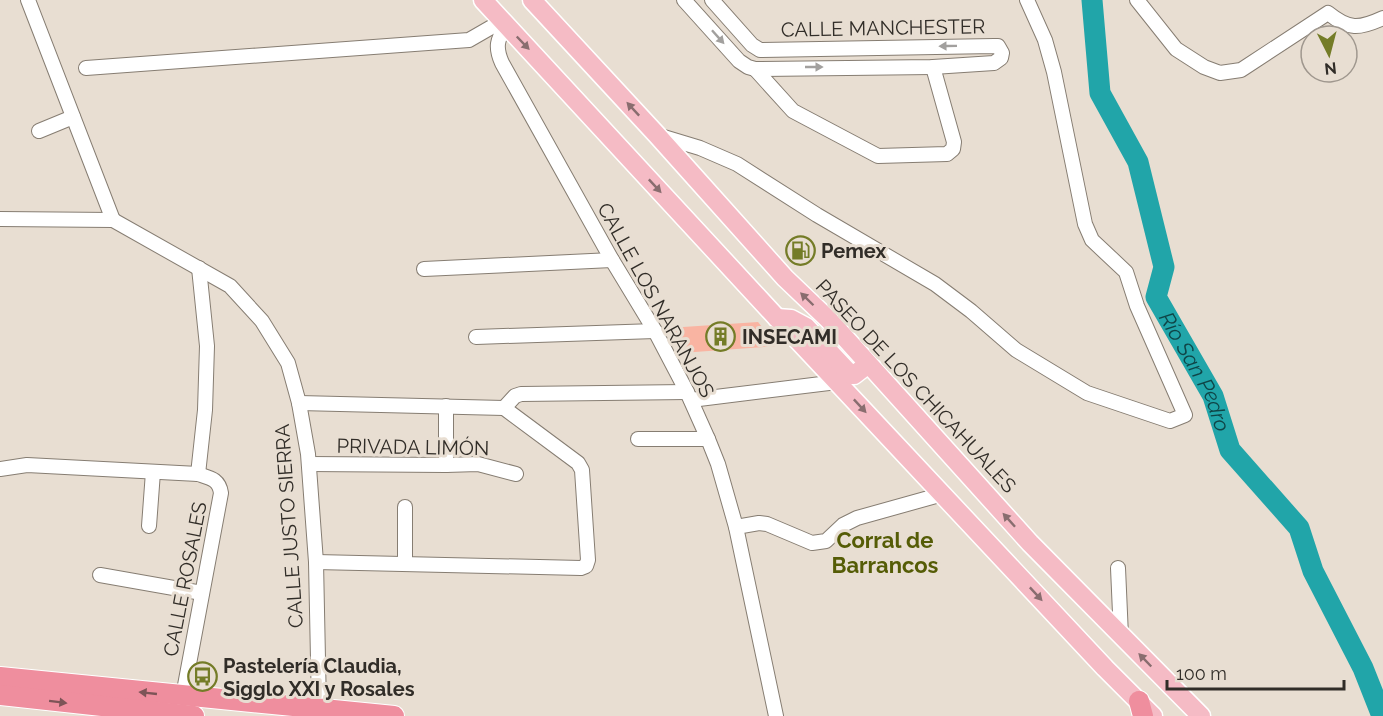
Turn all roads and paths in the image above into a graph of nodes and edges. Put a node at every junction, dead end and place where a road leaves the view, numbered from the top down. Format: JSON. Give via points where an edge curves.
{"nodes":[{"id":1,"x":28,"y":0,"type":"edge"},
{"id":2,"x":483,"y":0,"type":"edge"},
{"id":3,"x":531,"y":0,"type":"edge"},
{"id":4,"x":684,"y":0,"type":"edge"},
{"id":5,"x":712,"y":0,"type":"edge"},
{"id":6,"x":1027,"y":0,"type":"edge"},
{"id":7,"x":1137,"y":0,"type":"edge"},
{"id":8,"x":1335,"y":0,"type":"edge"},
{"id":9,"x":1328,"y":13,"type":"junction"},
{"id":10,"x":1383,"y":18,"type":"edge"},
{"id":11,"x":504,"y":23,"type":"junction"},
{"id":12,"x":760,"y":50,"type":"junction"},
{"id":13,"x":786,"y":67,"type":"junction"},
{"id":14,"x":933,"y":67,"type":"junction"},
{"id":15,"x":86,"y":68,"type":"dead end"},
{"id":16,"x":755,"y":69,"type":"junction"},
{"id":17,"x":776,"y":91,"type":"junction"},
{"id":18,"x":74,"y":117,"type":"junction"},
{"id":19,"x":39,"y":130,"type":"dead end"},
{"id":20,"x":657,"y":135,"type":"junction"},
{"id":21,"x":0,"y":219,"type":"edge"},
{"id":22,"x":113,"y":220,"type":"junction"},
{"id":23,"x":612,"y":260,"type":"junction"},
{"id":24,"x":199,"y":268,"type":"junction"},
{"id":25,"x":424,"y":269,"type":"dead end"},
{"id":26,"x":777,"y":318,"type":"junction"},
{"id":27,"x":655,"y":331,"type":"junction"},
{"id":28,"x":476,"y":337,"type":"dead end"},
{"id":29,"x":867,"y":365,"type":"junction"},
{"id":30,"x":837,"y":382,"type":"junction"},
{"id":31,"x":689,"y":396,"type":"junction"},
{"id":32,"x":299,"y":403,"type":"junction"},
{"id":33,"x":446,"y":406,"type":"junction"},
{"id":34,"x":504,"y":408,"type":"junction"},
{"id":35,"x":638,"y":439,"type":"dead end"},
{"id":36,"x":708,"y":439,"type":"junction"},
{"id":37,"x":309,"y":464,"type":"junction"},
{"id":38,"x":446,"y":465,"type":"junction"},
{"id":39,"x":0,"y":469,"type":"edge"},
{"id":40,"x":153,"y":472,"type":"junction"},
{"id":41,"x":198,"y":474,"type":"junction"},
{"id":42,"x":516,"y":474,"type":"dead end"},
{"id":43,"x":944,"y":494,"type":"junction"},
{"id":44,"x":405,"y":507,"type":"dead end"},
{"id":45,"x":149,"y":526,"type":"dead end"},
{"id":46,"x":736,"y":527,"type":"junction"},
{"id":47,"x":316,"y":562,"type":"junction"},
{"id":48,"x":405,"y":564,"type":"junction"},
{"id":49,"x":1118,"y":568,"type":"dead end"},
{"id":50,"x":100,"y":575,"type":"dead end"},
{"id":51,"x":202,"y":593,"type":"junction"},
{"id":52,"x":1121,"y":636,"type":"junction"},
{"id":53,"x":0,"y":677,"type":"edge"},
{"id":54,"x":0,"y":695,"type":"edge"},
{"id":55,"x":183,"y":696,"type":"junction"},
{"id":56,"x":114,"y":705,"type":"edge"},
{"id":57,"x":319,"y":708,"type":"junction"},
{"id":58,"x":1141,"y":709,"type":"edge"},
{"id":59,"x":194,"y":716,"type":"edge"},
{"id":60,"x":394,"y":716,"type":"edge"},
{"id":61,"x":776,"y":716,"type":"edge"},
{"id":62,"x":1153,"y":716,"type":"edge"},
{"id":63,"x":1202,"y":716,"type":"edge"}],
"edges":[{"from":1,"to":18,"type":"street"},
{"from":2,"to":11,"type":"main road"},
{"from":20,"to":3,"type":"main road","name":"PASEO DE LOS CHICAHUALES","one_way":true},
{"from":4,"to":16,"type":"street","one_way":true,"via":[[739,61]]},
{"from":5,"to":12,"type":"street","name":"CALLE MANCHESTER"},
{"from":6,"to":20,"type":"street","via":[[1054,72],[1085,224],[1092,240],[1126,272],[1185,415],[1176,419],[1170,421],[1088,393],[1016,350],[935,284],[737,164]]},
{"from":7,"to":9,"type":"street","via":[[1176,49],[1220,73],[1241,70]]},
{"from":8,"to":9,"type":"street"},
{"from":9,"to":10,"type":"street","via":[[1340,23],[1356,28]]},
{"from":11,"to":15,"type":"street","via":[[469,40]]},
{"from":11,"to":23,"type":"street","name":"CALLE LOS NARANJOS","via":[[496,41],[502,63]]},
{"from":11,"to":26,"type":"main road","one_way":true},
{"from":14,"to":12,"type":"street","name":"CALLE MANCHESTER","one_way":true,"via":[[994,63],[1002,53],[994,46]]},
{"from":12,"to":16,"type":"street","name":"CALLE MANCHESTER"},
{"from":13,"to":14,"type":"street","name":"CALLE MANCHESTER","one_way":true},
{"from":13,"to":16,"type":"street","name":"CALLE MANCHESTER"},
{"from":13,"to":17,"type":"street"},
{"from":14,"to":17,"type":"street","via":[[954,142],[947,154],[878,156],[793,111]]},
{"from":16,"to":17,"type":"street"},
{"from":18,"to":19,"type":"street"},
{"from":18,"to":22,"type":"street"},
{"from":29,"to":20,"type":"main road","name":"PASEO DE LOS CHICAHUALES","one_way":true},
{"from":21,"to":22,"type":"street","name":"CALLE JUSTO SIERRA"},
{"from":22,"to":24,"type":"street","name":"CALLE JUSTO SIERRA"},
{"from":23,"to":25,"type":"street"},
{"from":23,"to":27,"type":"street","name":"CALLE LOS NARANJOS"},
{"from":24,"to":32,"type":"street","name":"CALLE JUSTO SIERRA","via":[[230,286],[262,321],[288,363]]},
{"from":24,"to":41,"type":"street","name":"CALLE ROSALES","via":[[207,346]]},
{"from":26,"to":29,"type":"main road","via":[[791,319],[806,327],[851,375]]},
{"from":26,"to":30,"type":"main road"},
{"from":27,"to":28,"type":"street"},
{"from":27,"to":31,"type":"street","name":"CALLE LOS NARANJOS"},
{"from":52,"to":29,"type":"main road","name":"PASEO DE LOS CHICAHUALES","one_way":true},
{"from":30,"to":31,"type":"street"},
{"from":30,"to":43,"type":"main road","one_way":true},
{"from":31,"to":34,"type":"street","via":[[521,394]]},
{"from":31,"to":36,"type":"street","name":"CALLE LOS NARANJOS"},
{"from":32,"to":33,"type":"street"},
{"from":32,"to":37,"type":"street","name":"CALLE JUSTO SIERRA"},
{"from":33,"to":34,"type":"street"},
{"from":33,"to":38,"type":"street"},
{"from":34,"to":48,"type":"street","via":[[582,470],[586,566]]},
{"from":35,"to":36,"type":"street"},
{"from":36,"to":46,"type":"street","name":"CALLE LOS NARANJOS"},
{"from":37,"to":38,"type":"street","name":"PRIVADA LIMÓN"},
{"from":37,"to":47,"type":"street","name":"CALLE JUSTO SIERRA"},
{"from":38,"to":42,"type":"street","name":"PRIVADA LIMÓN","via":[[478,464]]},
{"from":39,"to":40,"type":"street","via":[[27,465]]},
{"from":40,"to":41,"type":"street"},
{"from":40,"to":45,"type":"street"},
{"from":41,"to":51,"type":"street","name":"CALLE ROSALES","via":[[216,480],[221,493]]},
{"from":43,"to":46,"type":"street","via":[[857,518],[826,541],[812,543],[767,524]]},
{"from":43,"to":58,"type":"main road","one_way":true},
{"from":44,"to":48,"type":"street"},
{"from":46,"to":61,"type":"street","name":"CALLE LOS NARANJOS"},
{"from":47,"to":48,"type":"street"},
{"from":47,"to":57,"type":"street","name":"CALLE JUSTO SIERRA"},
{"from":49,"to":52,"type":"street"},
{"from":50,"to":51,"type":"street"},
{"from":51,"to":55,"type":"street","name":"CALLE ROSALES"},
{"from":63,"to":52,"type":"main road","name":"PASEO DE LOS CHICAHUALES","one_way":true},
{"from":53,"to":56,"type":"highway"},
{"from":54,"to":56,"type":"highway","one_way":true},
{"from":55,"to":56,"type":"highway","one_way":true},
{"from":55,"to":57,"type":"highway"},
{"from":56,"to":59,"type":"highway"},
{"from":57,"to":60,"type":"highway"},
{"from":58,"to":62,"type":"main road"}]}
